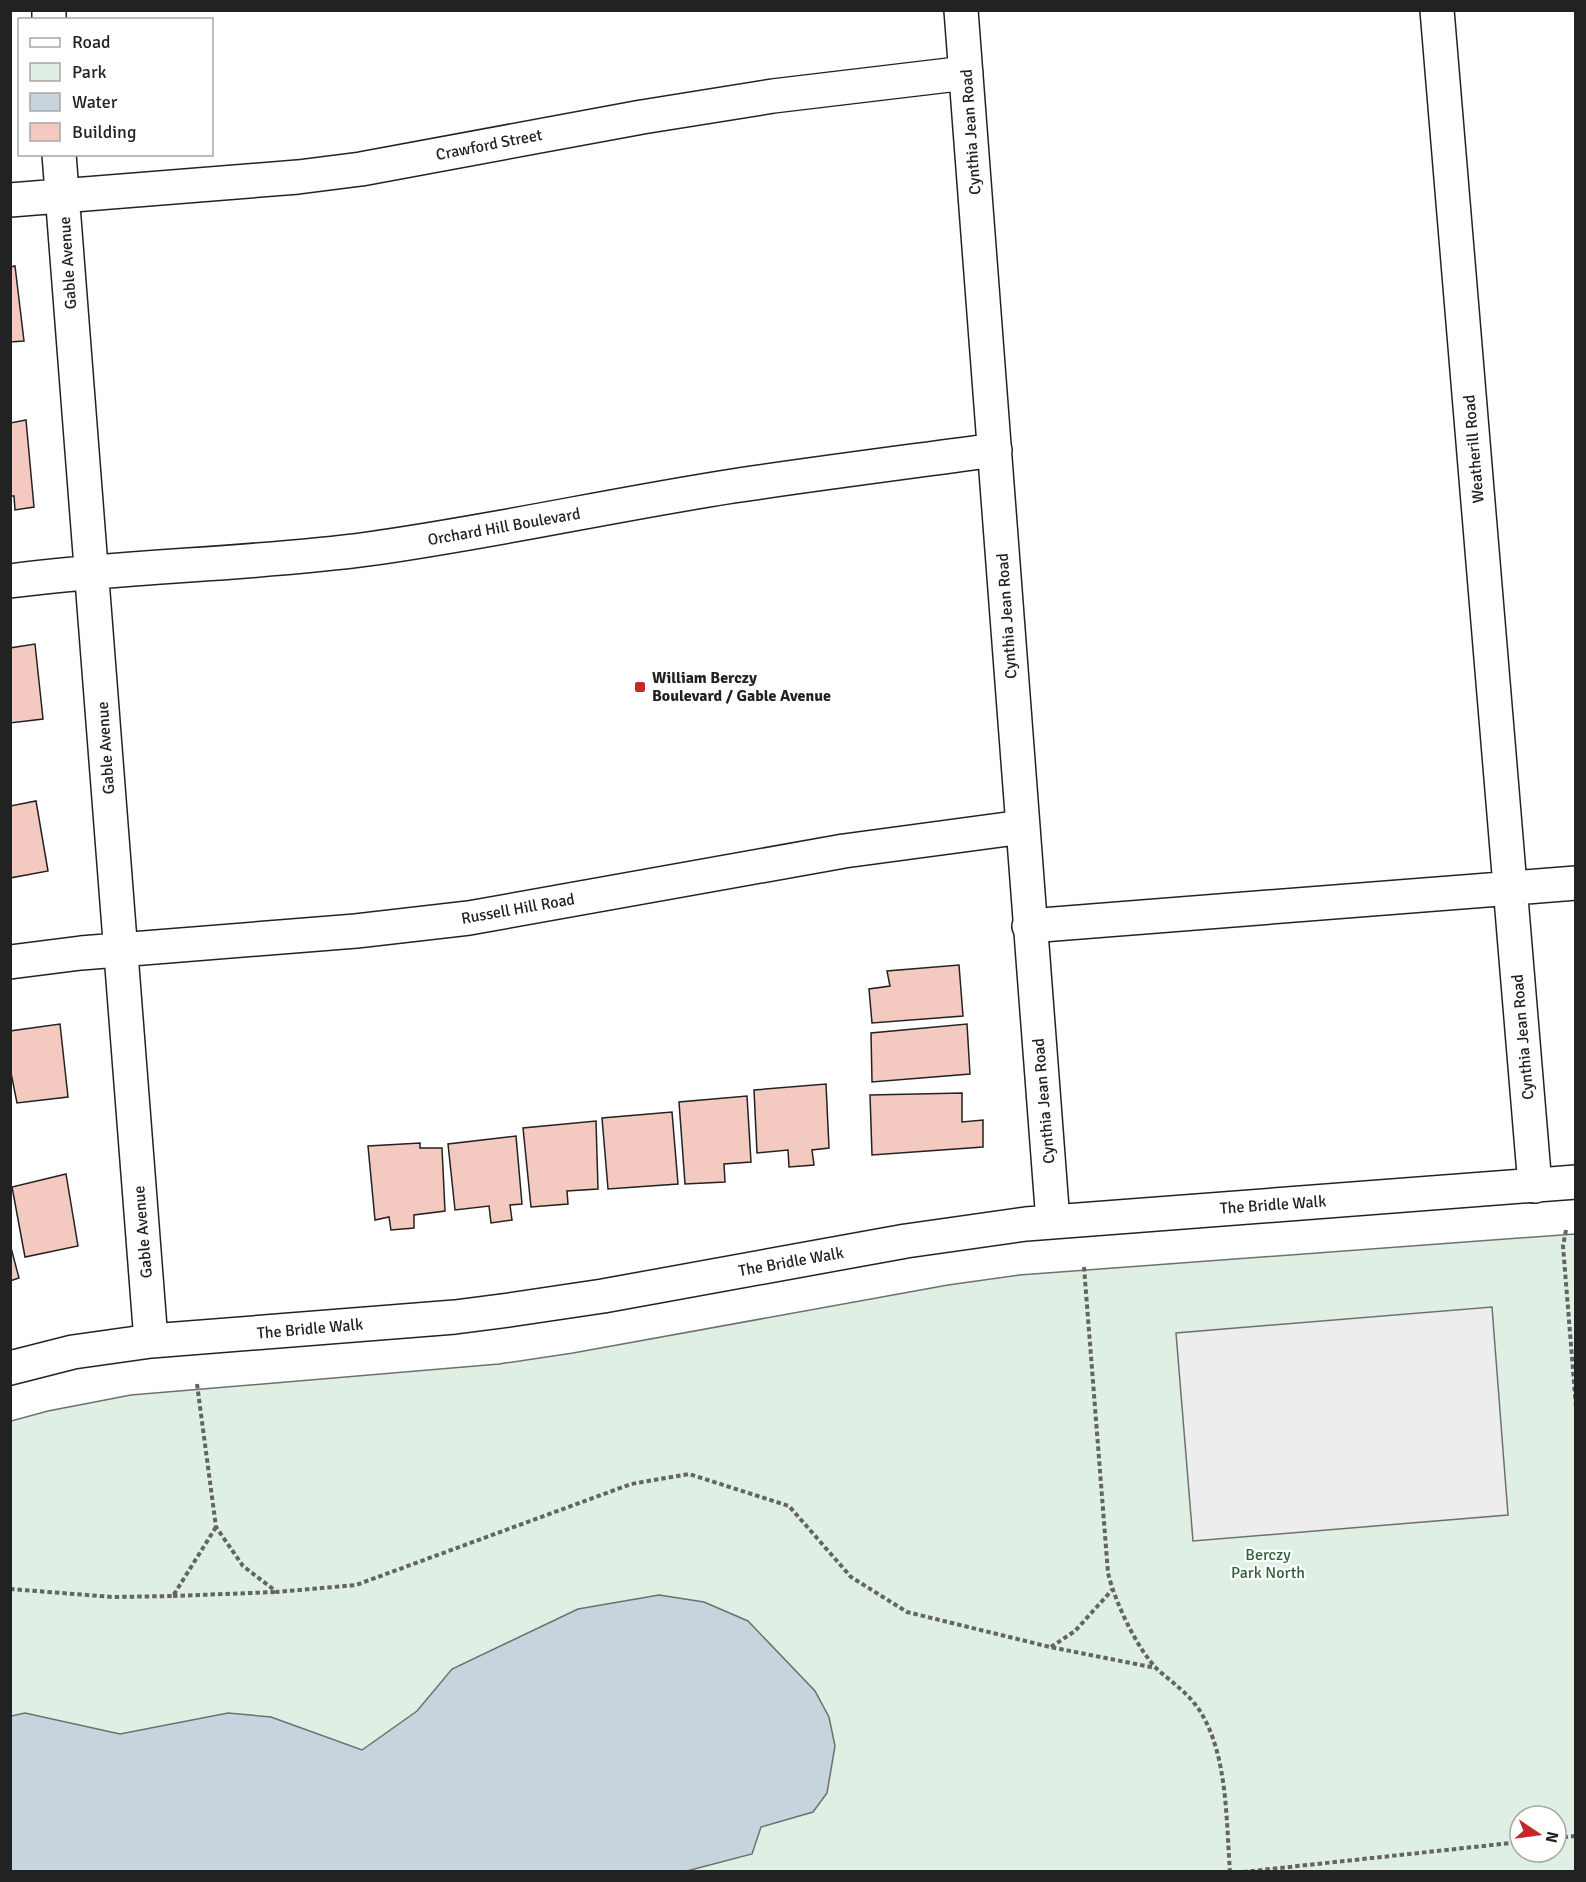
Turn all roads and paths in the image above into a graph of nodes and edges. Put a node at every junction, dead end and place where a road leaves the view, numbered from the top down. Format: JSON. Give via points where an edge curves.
{"nodes":[{"id":1,"x":961,"y":10,"type":"edge"},
{"id":2,"x":1437,"y":10,"type":"edge"},
{"id":3,"x":966,"y":73,"type":"junction"},
{"id":4,"x":59,"y":156,"type":"edge"},
{"id":5,"x":62,"y":195,"type":"junction"},
{"id":6,"x":10,"y":200,"type":"edge"},
{"id":7,"x":995,"y":450,"type":"junction"},
{"id":8,"x":92,"y":571,"type":"junction"},
{"id":9,"x":10,"y":581,"type":"edge"},
{"id":10,"x":1022,"y":827,"type":"junction"},
{"id":11,"x":1575,"y":883,"type":"edge"},
{"id":12,"x":1510,"y":888,"type":"junction"},
{"id":13,"x":1029,"y":926,"type":"junction"},
{"id":14,"x":121,"y":951,"type":"junction"},
{"id":15,"x":10,"y":962,"type":"edge"},
{"id":16,"x":1575,"y":1182,"type":"edge"},
{"id":17,"x":1535,"y":1186,"type":"junction"},
{"id":18,"x":1053,"y":1222,"type":"junction"},
{"id":19,"x":1566,"y":1230,"type":"dead end"},
{"id":20,"x":1084,"y":1267,"type":"dead end"},
{"id":21,"x":151,"y":1341,"type":"junction"},
{"id":22,"x":10,"y":1368,"type":"edge"},
{"id":23,"x":197,"y":1384,"type":"dead end"},
{"id":24,"x":1575,"y":1407,"type":"edge"},
{"id":25,"x":216,"y":1527,"type":"junction"},
{"id":26,"x":10,"y":1589,"type":"edge"},
{"id":27,"x":1112,"y":1590,"type":"junction"},
{"id":28,"x":277,"y":1592,"type":"junction"},
{"id":29,"x":173,"y":1596,"type":"junction"},
{"id":30,"x":1050,"y":1647,"type":"junction"},
{"id":31,"x":1156,"y":1668,"type":"junction"},
{"id":32,"x":1508,"y":1843,"type":"edge"},
{"id":33,"x":1230,"y":1872,"type":"edge"},
{"id":34,"x":1243,"y":1872,"type":"edge"}],
"edges":[{"from":1,"to":3,"type":"street","name":"Cynthia Jean Road"},
{"from":2,"to":12,"type":"street","name":"Weatherill Road"},
{"from":3,"to":5,"type":"street","name":"Crawford Street","via":[[773,96],[361,169]]},
{"from":3,"to":7,"type":"street","name":"Cynthia Jean Road"},
{"from":4,"to":5,"type":"street","name":"Gable Avenue"},
{"from":5,"to":6,"type":"street","name":"Crawford Street"},
{"from":5,"to":8,"type":"street","name":"Gable Avenue"},
{"from":7,"to":8,"type":"street","name":"Orchard Hill Boulevard","via":[[731,486],[366,549]]},
{"from":7,"to":10,"type":"street","name":"Cynthia Jean Road"},
{"from":8,"to":9,"type":"street","name":"Orchard Hill Boulevard"},
{"from":8,"to":14,"type":"street","name":"Gable Avenue"},
{"from":10,"to":13,"type":"street","name":"Cynthia Jean Road"},
{"from":10,"to":14,"type":"street","name":"Russell Hill Road","via":[[844,851],[469,918]]},
{"from":11,"to":12,"type":"street"},
{"from":12,"to":13,"type":"street"},
{"from":12,"to":17,"type":"street","name":"Cynthia Jean Road"},
{"from":13,"to":18,"type":"street","name":"Cynthia Jean Road"},
{"from":14,"to":15,"type":"street","name":"Russell Hill Road"},
{"from":14,"to":21,"type":"street","name":"Gable Avenue"},
{"from":16,"to":17,"type":"street","name":"The Bridle Walk"},
{"from":17,"to":18,"type":"street","name":"The Bridle Walk"},
{"from":18,"to":21,"type":"street","name":"The Bridle Walk","via":[[906,1241],[509,1310]]},
{"from":19,"to":24,"type":"path","via":[[1563,1246]]},
{"from":20,"to":27,"type":"path"},
{"from":21,"to":22,"type":"street","name":"The Bridle Walk","via":[[74,1352]]},
{"from":23,"to":25,"type":"path"},
{"from":25,"to":28,"type":"path","via":[[243,1566]]},
{"from":25,"to":29,"type":"path"},
{"from":26,"to":29,"type":"path","via":[[113,1597]]},
{"from":27,"to":30,"type":"path","via":[[1076,1631]]},
{"from":27,"to":31,"type":"path","via":[[1130,1630]]},
{"from":28,"to":29,"type":"path"},
{"from":28,"to":30,"type":"path","via":[[356,1586],[631,1484],[689,1474],[789,1506],[851,1577],[907,1612]]},
{"from":30,"to":31,"type":"path"},
{"from":31,"to":33,"type":"path","via":[[1188,1695],[1216,1745]]},
{"from":32,"to":34,"type":"path"}]}
